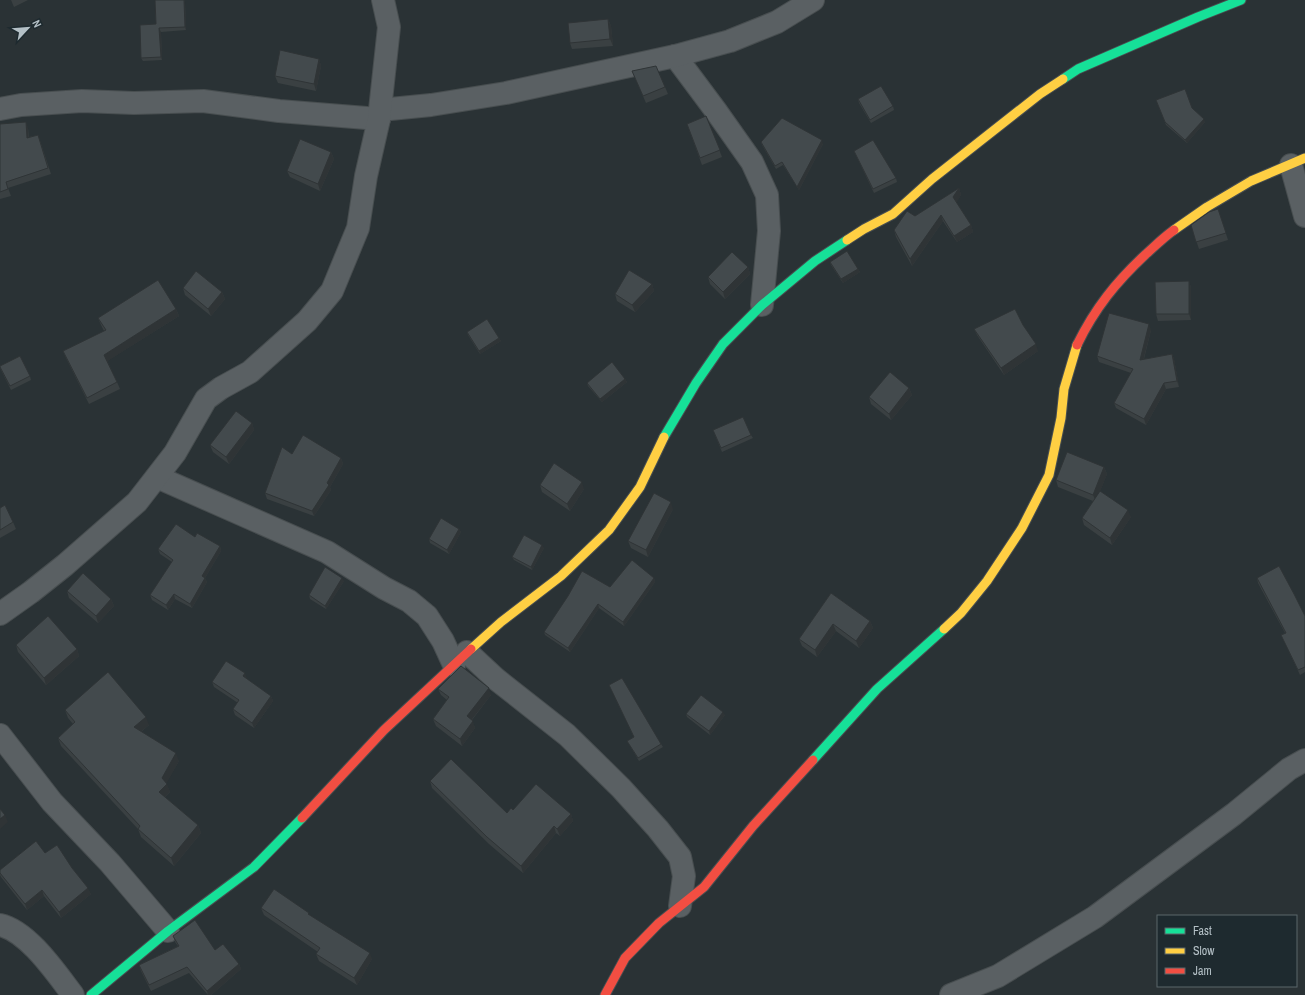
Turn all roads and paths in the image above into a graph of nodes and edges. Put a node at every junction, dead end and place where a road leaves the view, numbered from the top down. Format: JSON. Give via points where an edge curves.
{"nodes":[{"id":1,"x":383,"y":0,"type":"edge"},
{"id":2,"x":813,"y":0,"type":"edge"},
{"id":3,"x":1241,"y":0,"type":"edge"},
{"id":4,"x":675,"y":56,"type":"junction"},
{"id":5,"x":0,"y":108,"type":"edge"},
{"id":6,"x":379,"y":114,"type":"junction"},
{"id":7,"x":1298,"y":161,"type":"edge"},
{"id":8,"x":1305,"y":216,"type":"edge"},
{"id":9,"x":762,"y":305,"type":"junction"},
{"id":10,"x":157,"y":476,"type":"junction"},
{"id":11,"x":0,"y":614,"type":"edge"},
{"id":12,"x":461,"y":658,"type":"junction"},
{"id":13,"x":0,"y":735,"type":"edge"},
{"id":14,"x":1305,"y":760,"type":"edge"},
{"id":15,"x":680,"y":906,"type":"junction"},
{"id":16,"x":0,"y":925,"type":"edge"},
{"id":17,"x":168,"y":931,"type":"junction"},
{"id":18,"x":73,"y":995,"type":"edge"},
{"id":19,"x":91,"y":995,"type":"edge"},
{"id":20,"x":605,"y":995,"type":"edge"},
{"id":21,"x":951,"y":995,"type":"edge"}],
"edges":[{"from":1,"to":6,"type":"street","via":[[389,27]]},
{"from":2,"to":4,"type":"street","via":[[777,22],[730,41]]},
{"from":3,"to":9,"type":"street","via":[[1078,69],[1040,94],[932,179],[894,214],[864,229],[815,261]]},
{"from":4,"to":6,"type":"street","via":[[506,93]]},
{"from":4,"to":9,"type":"street","via":[[752,162],[767,195],[769,231]]},
{"from":5,"to":6,"type":"street","via":[[82,101],[203,101],[279,111]]},
{"from":6,"to":10,"type":"street","via":[[358,228],[332,291],[307,321],[250,372],[206,399],[175,453]]},
{"from":7,"to":8,"type":"street"},
{"from":7,"to":15,"type":"street","via":[[1251,181],[1207,207],[1166,236],[1123,276],[1098,307],[1077,344],[1064,389],[1061,418],[1049,475],[1022,528],[987,581],[961,613],[877,689],[753,826],[704,887]]},
{"from":9,"to":12,"type":"street","via":[[722,344],[663,439],[640,487],[609,530],[562,576],[501,622]]},
{"from":10,"to":11,"type":"street","via":[[137,502],[31,592]]},
{"from":10,"to":12,"type":"street","via":[[327,552],[409,601],[427,616],[443,641]]},
{"from":12,"to":15,"type":"street","via":[[496,679],[567,735],[658,829],[680,857],[684,876]]},
{"from":12,"to":17,"type":"street","via":[[384,730],[254,867]]},
{"from":13,"to":17,"type":"street","via":[[52,802]]},
{"from":14,"to":21,"type":"street","via":[[1289,769],[1234,814],[1095,917],[998,976]]},
{"from":15,"to":20,"type":"street","via":[[659,923],[625,958]]},
{"from":16,"to":18,"type":"street","via":[[8,927],[38,950]]},
{"from":17,"to":19,"type":"street"}]}
